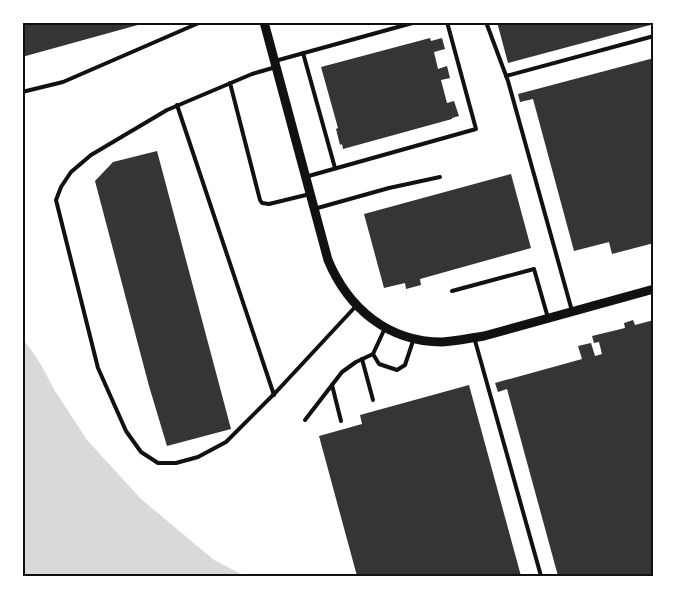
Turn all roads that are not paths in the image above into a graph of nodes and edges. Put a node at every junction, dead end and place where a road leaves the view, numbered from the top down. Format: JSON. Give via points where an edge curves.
{"nodes":[{"id":1,"x":201,"y":22,"type":"edge"},
{"id":2,"x":264,"y":22,"type":"edge"},
{"id":3,"x":416,"y":22,"type":"edge"},
{"id":4,"x":447,"y":22,"type":"edge"},
{"id":5,"x":486,"y":22,"type":"edge"},
{"id":6,"x":654,"y":36,"type":"edge"},
{"id":7,"x":303,"y":53,"type":"junction"},
{"id":8,"x":275,"y":64,"type":"junction"},
{"id":9,"x":506,"y":76,"type":"junction"},
{"id":10,"x":230,"y":83,"type":"junction"},
{"id":11,"x":22,"y":92,"type":"edge"},
{"id":12,"x":178,"y":105,"type":"junction"},
{"id":13,"x":335,"y":168,"type":"junction"},
{"id":14,"x":440,"y":176,"type":"dead end"},
{"id":15,"x":305,"y":177,"type":"junction"},
{"id":16,"x":310,"y":194,"type":"junction"},
{"id":17,"x":314,"y":209,"type":"junction"},
{"id":18,"x":654,"y":289,"type":"edge"},
{"id":19,"x":452,"y":291,"type":"dead end"},
{"id":20,"x":356,"y":306,"type":"junction"},
{"id":21,"x":572,"y":311,"type":"junction"},
{"id":22,"x":548,"y":318,"type":"junction"},
{"id":23,"x":385,"y":328,"type":"junction"},
{"id":24,"x":474,"y":337,"type":"junction"},
{"id":25,"x":414,"y":338,"type":"junction"},
{"id":26,"x":373,"y":354,"type":"junction"},
{"id":27,"x":362,"y":359,"type":"junction"},
{"id":28,"x":332,"y":385,"type":"junction"},
{"id":29,"x":274,"y":395,"type":"junction"},
{"id":30,"x":372,"y":400,"type":"dead end"},
{"id":31,"x":305,"y":420,"type":"dead end"},
{"id":32,"x":341,"y":420,"type":"dead end"},
{"id":33,"x":541,"y":576,"type":"edge"}],
"edges":[{"from":1,"to":11,"type":"lane","via":[[63,82]]},
{"from":2,"to":8,"type":"street"},
{"from":3,"to":7,"type":"lane"},
{"from":4,"to":13,"type":"lane","via":[[476,129]]},
{"from":5,"to":9,"type":"lane"},
{"from":6,"to":9,"type":"lane"},
{"from":7,"to":8,"type":"lane"},
{"from":7,"to":13,"type":"lane"},
{"from":8,"to":10,"type":"lane"},
{"from":8,"to":15,"type":"street"},
{"from":9,"to":21,"type":"lane"},
{"from":10,"to":12,"type":"lane"},
{"from":10,"to":16,"type":"lane","via":[[262,203]]},
{"from":12,"to":29,"type":"lane"},
{"from":12,"to":29,"type":"lane","via":[[91,155],[71,172],[56,200],[98,368],[126,431],[141,452],[158,463],[176,464],[226,442]]},
{"from":13,"to":15,"type":"lane"},
{"from":14,"to":17,"type":"lane"},
{"from":15,"to":16,"type":"street"},
{"from":16,"to":17,"type":"street"},
{"from":17,"to":20,"type":"street","via":[[335,278]]},
{"from":18,"to":21,"type":"street"},
{"from":19,"to":22,"type":"lane","via":[[534,269]]},
{"from":20,"to":23,"type":"street"},
{"from":20,"to":29,"type":"lane"},
{"from":21,"to":22,"type":"street"},
{"from":22,"to":24,"type":"street"},
{"from":23,"to":25,"type":"street"},
{"from":23,"to":26,"type":"lane"},
{"from":24,"to":25,"type":"street","via":[[442,342]]},
{"from":24,"to":33,"type":"lane"},
{"from":25,"to":26,"type":"lane","via":[[404,365],[397,370],[379,364]]},
{"from":26,"to":27,"type":"lane"},
{"from":27,"to":28,"type":"lane","via":[[342,372]]},
{"from":27,"to":30,"type":"lane"},
{"from":28,"to":31,"type":"lane"},
{"from":28,"to":32,"type":"lane"}]}
